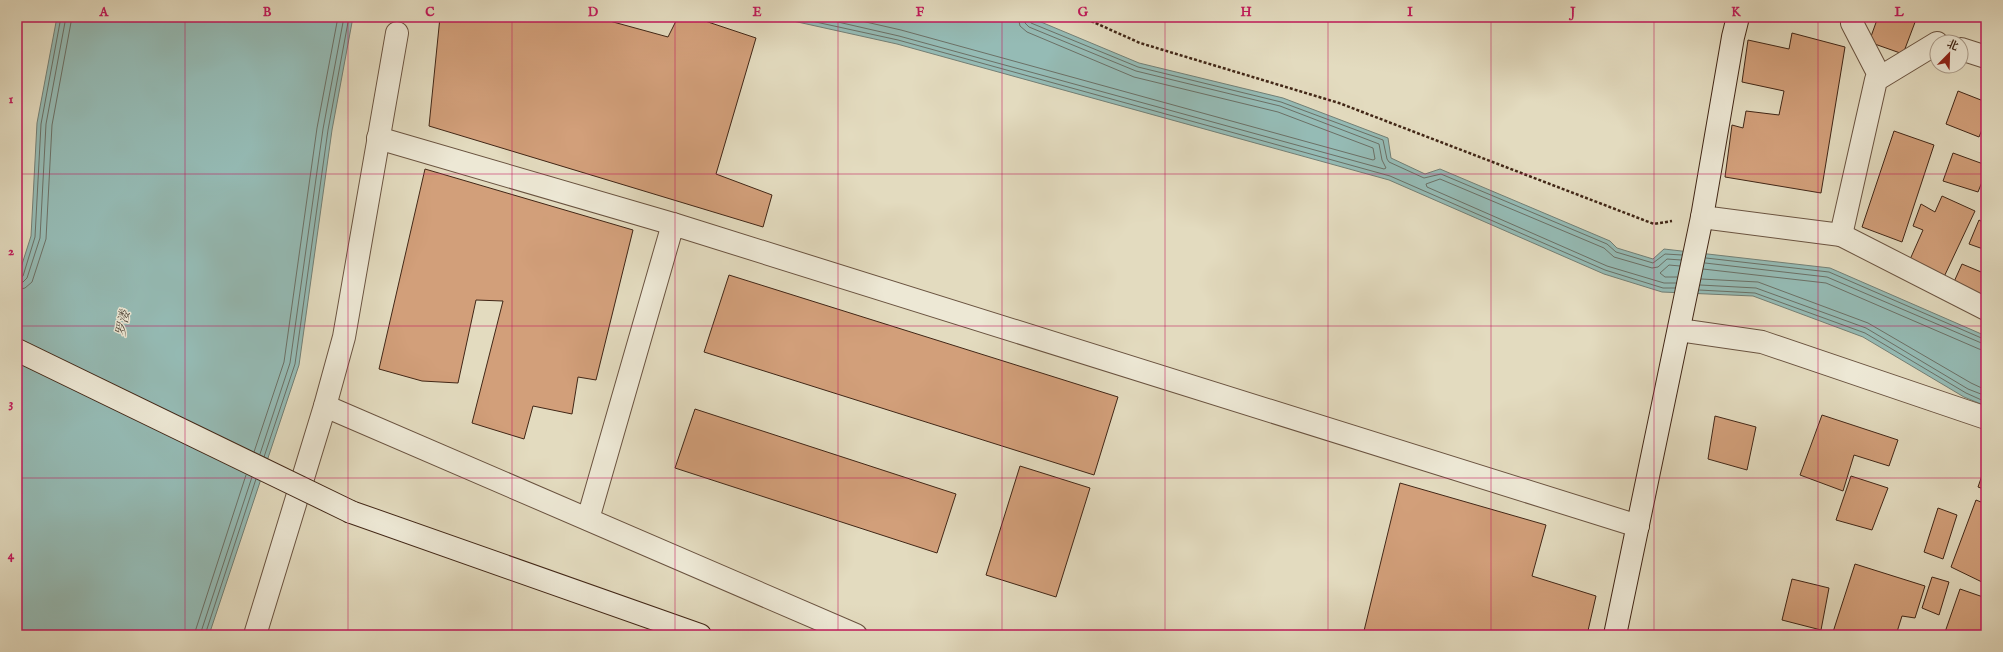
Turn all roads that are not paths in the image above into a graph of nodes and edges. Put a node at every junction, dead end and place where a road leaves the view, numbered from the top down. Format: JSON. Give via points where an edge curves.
{"nodes":[{"id":1,"x":1738,"y":17,"type":"edge"},
{"id":2,"x":1854,"y":17,"type":"edge"},
{"id":3,"x":397,"y":32,"type":"dead end"},
{"id":4,"x":1929,"y":48,"type":"edge"},
{"id":5,"x":1969,"y":52,"type":"edge"},
{"id":6,"x":1986,"y":57,"type":"edge"},
{"id":7,"x":1880,"y":78,"type":"junction"},
{"id":8,"x":378,"y":138,"type":"junction"},
{"id":9,"x":1702,"y":217,"type":"junction"},
{"id":10,"x":673,"y":224,"type":"junction"},
{"id":11,"x":1841,"y":235,"type":"junction"},
{"id":12,"x":1986,"y":309,"type":"edge"},
{"id":13,"x":1679,"y":330,"type":"junction"},
{"id":14,"x":17,"y":350,"type":"edge"},
{"id":15,"x":325,"y":406,"type":"junction"},
{"id":16,"x":1986,"y":418,"type":"edge"},
{"id":17,"x":588,"y":519,"type":"junction"},
{"id":18,"x":1638,"y":526,"type":"junction"},
{"id":19,"x":255,"y":635,"type":"edge"},
{"id":20,"x":700,"y":635,"type":"edge"},
{"id":21,"x":856,"y":635,"type":"edge"},
{"id":22,"x":1615,"y":635,"type":"edge"}],
"edges":[{"from":1,"to":9,"type":"street"},
{"from":2,"to":7,"type":"street","via":[[1852,23]]},
{"from":3,"to":8,"type":"street"},
{"from":4,"to":7,"type":"street"},
{"from":5,"to":6,"type":"street"},
{"from":7,"to":11,"type":"street","via":[[1876,80]]},
{"from":8,"to":10,"type":"street"},
{"from":8,"to":15,"type":"street","via":[[344,337]]},
{"from":9,"to":11,"type":"street"},
{"from":9,"to":13,"type":"street"},
{"from":10,"to":17,"type":"street"},
{"from":10,"to":18,"type":"street"},
{"from":11,"to":12,"type":"street"},
{"from":13,"to":16,"type":"street","via":[[1762,342]]},
{"from":13,"to":18,"type":"street"},
{"from":14,"to":20,"type":"street","bridge":true,"via":[[352,512]]},
{"from":15,"to":17,"type":"street"},
{"from":15,"to":19,"type":"street"},
{"from":17,"to":21,"type":"street"},
{"from":18,"to":22,"type":"street"}]}
